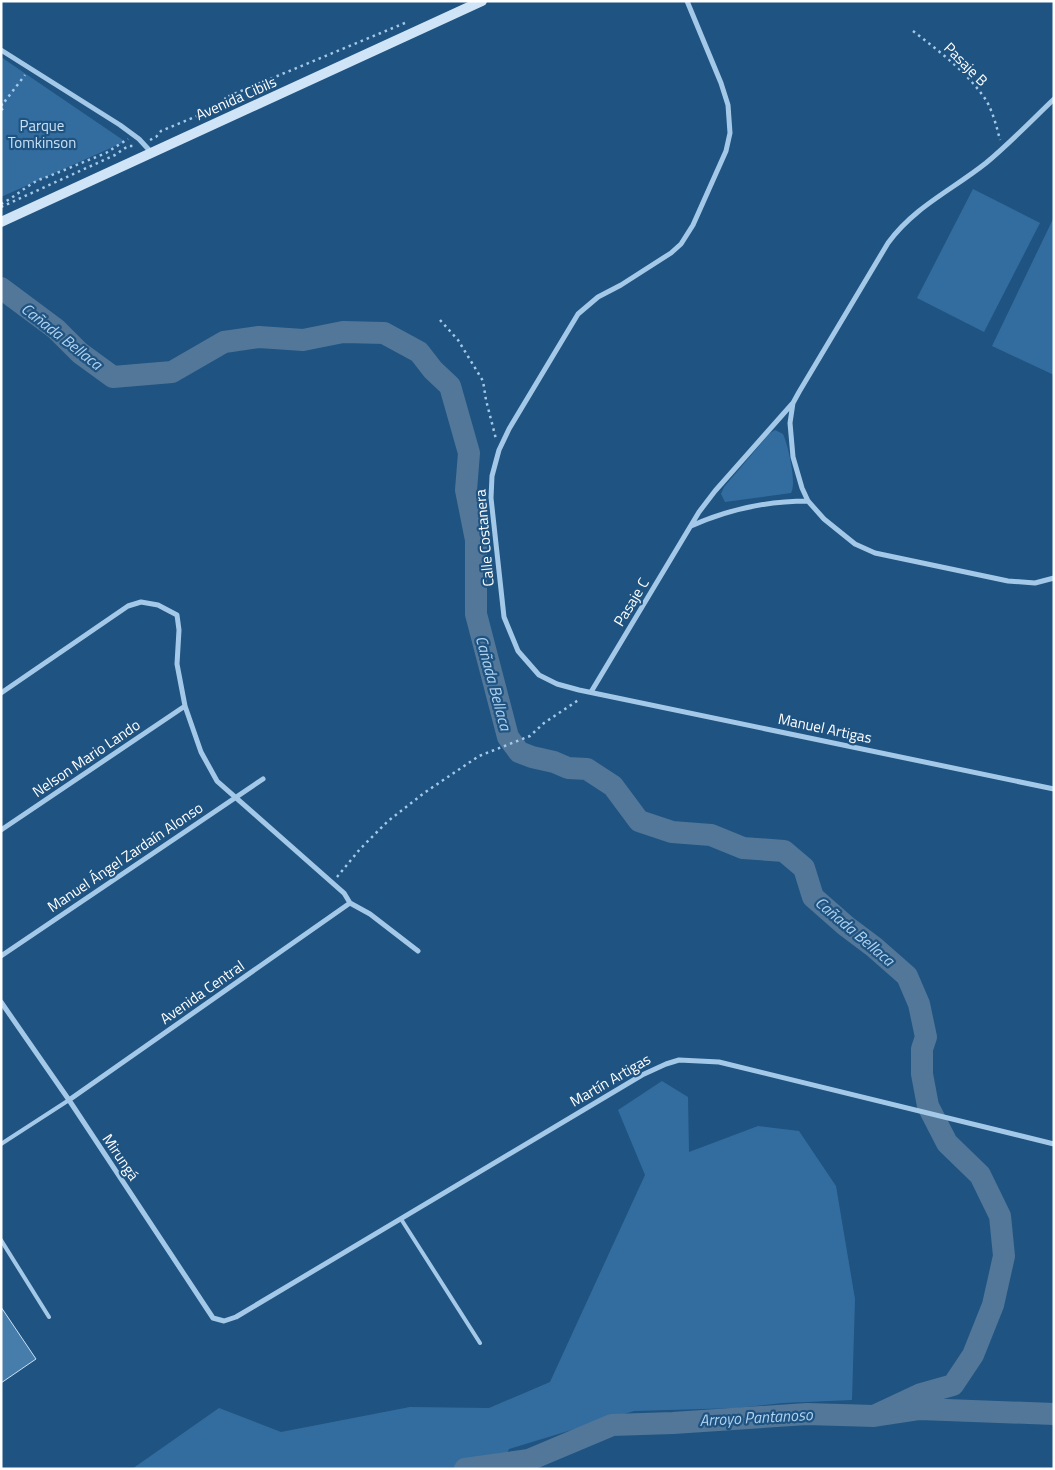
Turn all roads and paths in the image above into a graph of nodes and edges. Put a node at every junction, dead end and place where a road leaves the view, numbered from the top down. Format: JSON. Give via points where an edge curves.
{"nodes":[{"id":1,"x":482,"y":1,"type":"edge"},
{"id":2,"x":687,"y":1,"type":"edge"},
{"id":3,"x":406,"y":22,"type":"dead end"},
{"id":4,"x":913,"y":31,"type":"dead end"},
{"id":5,"x":1,"y":50,"type":"edge"},
{"id":6,"x":25,"y":75,"type":"dead end"},
{"id":7,"x":1054,"y":99,"type":"edge"},
{"id":8,"x":2,"y":104,"type":"edge"},
{"id":9,"x":1,"y":110,"type":"edge"},
{"id":10,"x":133,"y":134,"type":"junction"},
{"id":11,"x":143,"y":144,"type":"junction"},
{"id":12,"x":1002,"y":149,"type":"junction"},
{"id":13,"x":151,"y":153,"type":"junction"},
{"id":14,"x":1,"y":205,"type":"edge"},
{"id":15,"x":1,"y":222,"type":"edge"},
{"id":16,"x":440,"y":320,"type":"dead end"},
{"id":17,"x":793,"y":403,"type":"junction"},
{"id":18,"x":499,"y":450,"type":"junction"},
{"id":19,"x":808,"y":501,"type":"junction"},
{"id":20,"x":691,"y":526,"type":"junction"},
{"id":21,"x":1054,"y":578,"type":"edge"},
{"id":22,"x":592,"y":692,"type":"junction"},
{"id":23,"x":1,"y":694,"type":"edge"},
{"id":24,"x":186,"y":706,"type":"junction"},
{"id":25,"x":263,"y":779,"type":"dead end"},
{"id":26,"x":1054,"y":789,"type":"edge"},
{"id":27,"x":234,"y":797,"type":"junction"},
{"id":28,"x":1,"y":830,"type":"edge"},
{"id":29,"x":333,"y":883,"type":"junction"},
{"id":30,"x":350,"y":903,"type":"junction"},
{"id":31,"x":418,"y":951,"type":"dead end"},
{"id":32,"x":1,"y":956,"type":"edge"},
{"id":33,"x":1,"y":1002,"type":"edge"},
{"id":34,"x":69,"y":1100,"type":"junction"},
{"id":35,"x":1,"y":1144,"type":"edge"},
{"id":36,"x":1054,"y":1144,"type":"edge"},
{"id":37,"x":400,"y":1219,"type":"junction"},
{"id":38,"x":1,"y":1240,"type":"edge"},
{"id":39,"x":49,"y":1317,"type":"dead end"},
{"id":40,"x":224,"y":1322,"type":"joint"},
{"id":41,"x":480,"y":1343,"type":"dead end"}],
"edges":[{"from":1,"to":13,"type":"street","name":"Avenida Cibils"},
{"from":2,"to":18,"type":"street","name":"Calle Costanera","via":[[728,105],[730,133],[726,151],[687,236],[671,253],[598,297],[578,314]]},
{"from":3,"to":11,"type":"path","via":[[229,96],[207,112],[161,131]]},
{"from":4,"to":12,"type":"path","name":"Pasaje B","via":[[962,72],[987,102]]},
{"from":5,"to":10,"type":"street"},
{"from":6,"to":8,"type":"path"},
{"from":7,"to":12,"type":"street"},
{"from":8,"to":9,"type":"path","via":[[4,108]]},
{"from":10,"to":11,"type":"street"},
{"from":10,"to":14,"type":"path","via":[[106,153],[37,180]]},
{"from":11,"to":13,"type":"street"},
{"from":11,"to":14,"type":"path","via":[[128,146]]},
{"from":12,"to":17,"type":"street","via":[[900,227]]},
{"from":13,"to":15,"type":"street","name":"Avenida Cibils"},
{"from":16,"to":18,"type":"path","via":[[458,340],[483,381]]},
{"from":17,"to":19,"type":"street","via":[[790,423],[793,457]]},
{"from":17,"to":20,"type":"street","name":"Pasaje C","via":[[715,490]]},
{"from":18,"to":22,"type":"street","name":"Calle Costanera","via":[[492,476],[491,498],[504,616],[518,651],[539,675],[557,684]]},
{"from":19,"to":20,"type":"street","via":[[744,508]]},
{"from":19,"to":21,"type":"street","via":[[839,532],[875,553],[1008,581],[1035,583]]},
{"from":20,"to":22,"type":"street","name":"Pasaje C"},
{"from":22,"to":26,"type":"street","name":"Manuel Artigas"},
{"from":22,"to":29,"type":"path","via":[[530,736],[479,756],[424,793],[388,821]]},
{"from":23,"to":24,"type":"street","via":[[128,606],[142,602],[158,604],[176,615],[180,630],[177,664]]},
{"from":24,"to":27,"type":"street","via":[[201,752],[217,781]]},
{"from":24,"to":28,"type":"street","name":"Nelson Mario Lando"},
{"from":25,"to":27,"type":"street","name":"Manuel Ángel Zardaín Alonso"},
{"from":27,"to":29,"type":"street"},
{"from":27,"to":32,"type":"street","name":"Manuel Ángel Zardaín Alonso"},
{"from":29,"to":30,"type":"street"},
{"from":30,"to":31,"type":"street","via":[[370,914]]},
{"from":30,"to":34,"type":"street","name":"Avenida Central"},
{"from":33,"to":34,"type":"street","name":"Mirungá"},
{"from":34,"to":35,"type":"lane"},
{"from":34,"to":40,"type":"street","name":"Mirungá","via":[[212,1318]]},
{"from":36,"to":37,"type":"street","name":"Martín Artigas","via":[[719,1062],[679,1060],[642,1075]]},
{"from":37,"to":40,"type":"street","name":"Martín Artigas"},
{"from":37,"to":41,"type":"lane"},
{"from":38,"to":39,"type":"lane"}]}
